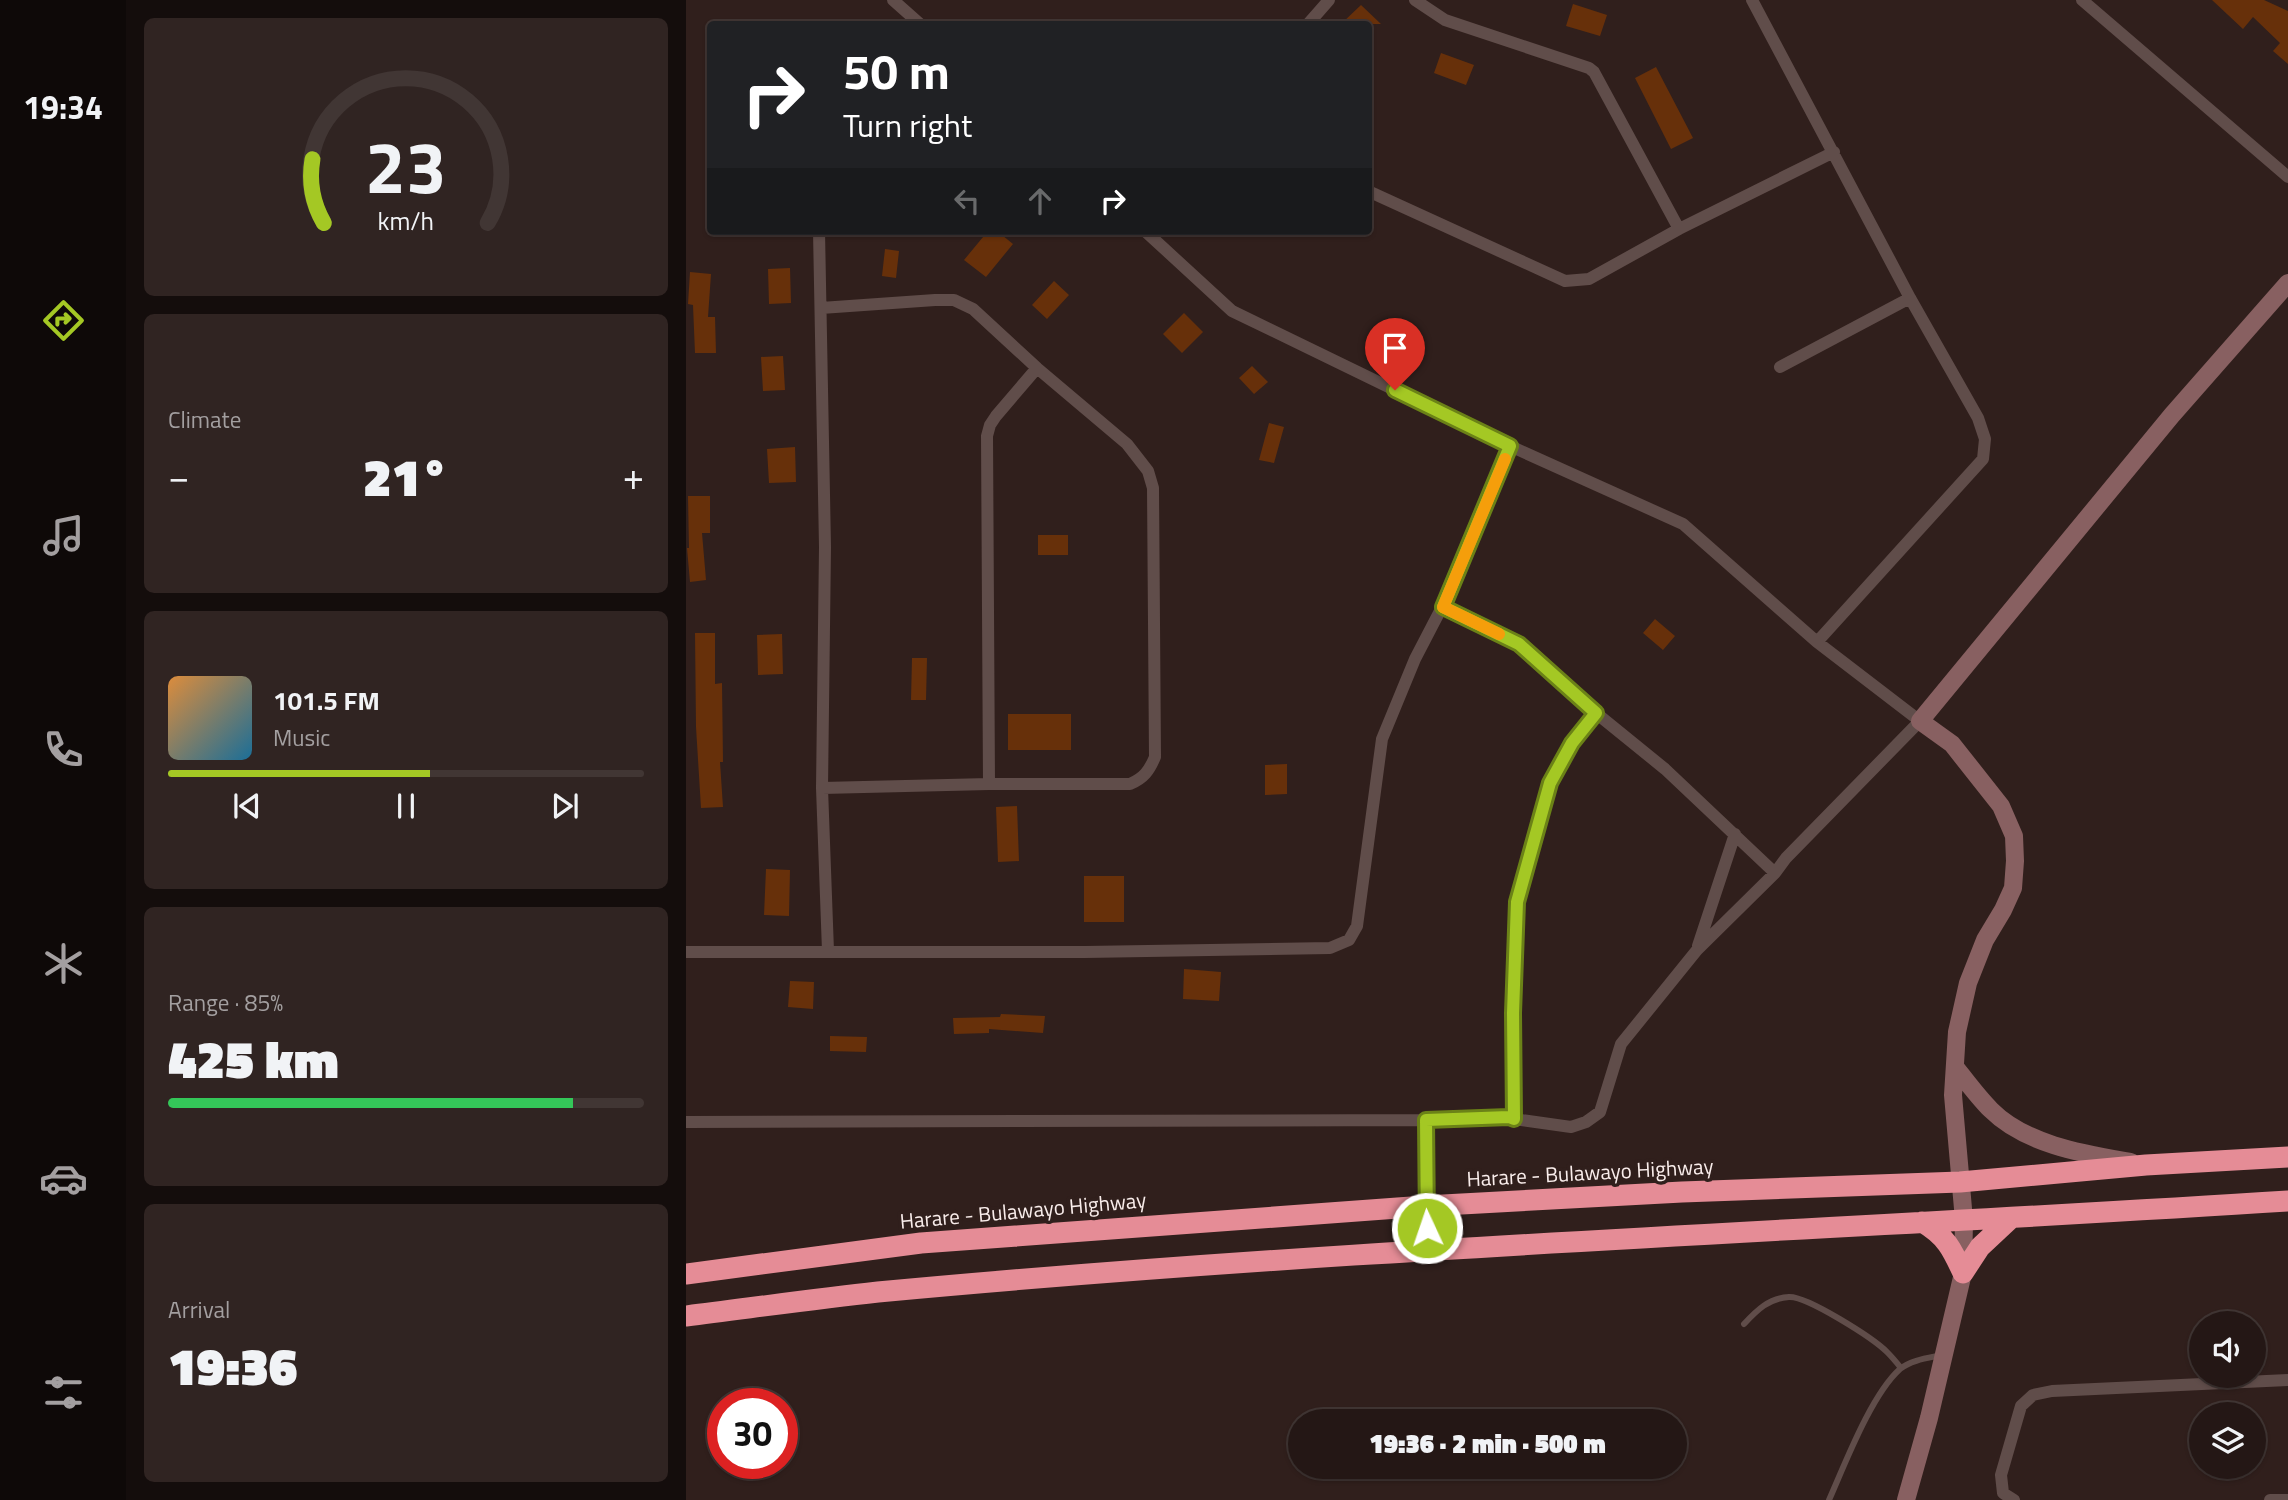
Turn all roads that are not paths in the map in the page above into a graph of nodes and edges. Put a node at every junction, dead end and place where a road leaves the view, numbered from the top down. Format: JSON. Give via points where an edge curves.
{"nodes":[{"id":1,"x":893,"y":0,"type":"edge"},
{"id":2,"x":1329,"y":0,"type":"edge"},
{"id":3,"x":1415,"y":0,"type":"edge"},
{"id":4,"x":1752,"y":0,"type":"edge"},
{"id":5,"x":2082,"y":0,"type":"edge"},
{"id":6,"x":917,"y":21,"type":"edge"},
{"id":7,"x":1311,"y":21,"type":"edge"},
{"id":8,"x":1834,"y":152,"type":"junction"},
{"id":9,"x":2288,"y":177,"type":"edge"},
{"id":10,"x":1372,"y":193,"type":"edge"},
{"id":11,"x":1679,"y":229,"type":"junction"},
{"id":12,"x":819,"y":235,"type":"edge"},
{"id":13,"x":1149,"y":235,"type":"edge"},
{"id":14,"x":2288,"y":283,"type":"edge"},
{"id":15,"x":1909,"y":298,"type":"junction"},
{"id":16,"x":821,"y":309,"type":"junction"},
{"id":17,"x":1780,"y":367,"type":"dead end"},
{"id":18,"x":1037,"y":368,"type":"junction"},
{"id":19,"x":1510,"y":446,"type":"junction"},
{"id":20,"x":1443,"y":607,"type":"junction"},
{"id":21,"x":1818,"y":642,"type":"junction"},
{"id":22,"x":1596,"y":713,"type":"junction"},
{"id":23,"x":1920,"y":721,"type":"junction"},
{"id":24,"x":989,"y":784,"type":"junction"},
{"id":25,"x":822,"y":788,"type":"junction"},
{"id":26,"x":1735,"y":834,"type":"junction"},
{"id":27,"x":1775,"y":873,"type":"junction"},
{"id":28,"x":1697,"y":950,"type":"junction"},
{"id":29,"x":828,"y":951,"type":"junction"},
{"id":30,"x":686,"y":952,"type":"edge"},
{"id":31,"x":1956,"y":1068,"type":"junction"},
{"id":32,"x":1514,"y":1119,"type":"junction"},
{"id":33,"x":1426,"y":1120,"type":"junction"},
{"id":34,"x":686,"y":1122,"type":"edge"},
{"id":35,"x":2288,"y":1157,"type":"edge"},
{"id":36,"x":2146,"y":1165,"type":"junction"},
{"id":37,"x":1960,"y":1182,"type":"junction"},
{"id":38,"x":2288,"y":1201,"type":"edge"},
{"id":39,"x":1425,"y":1206,"type":"junction"},
{"id":40,"x":2011,"y":1219,"type":"junction"},
{"id":41,"x":1964,"y":1220,"type":"junction"},
{"id":42,"x":1923,"y":1222,"type":"junction"},
{"id":43,"x":1429,"y":1251,"type":"junction"},
{"id":44,"x":1963,"y":1273,"type":"junction"},
{"id":45,"x":686,"y":1274,"type":"edge"},
{"id":46,"x":686,"y":1316,"type":"edge"},
{"id":47,"x":1744,"y":1324,"type":"dead end"},
{"id":48,"x":1944,"y":1355,"type":"junction"},
{"id":49,"x":1901,"y":1368,"type":"junction"},
{"id":50,"x":2288,"y":1380,"type":"edge"},
{"id":51,"x":1829,"y":1500,"type":"edge"},
{"id":52,"x":1906,"y":1500,"type":"edge"},
{"id":53,"x":2014,"y":1500,"type":"edge"},
{"id":54,"x":2270,"y":1500,"type":"edge"},
{"id":55,"x":2288,"y":1500,"type":"edge"}],
"edges":[{"from":1,"to":6,"type":"street"},
{"from":2,"to":7,"type":"street"},
{"from":3,"to":11,"type":"street","via":[[1445,20],[1594,72]]},
{"from":4,"to":8,"type":"street"},
{"from":5,"to":9,"type":"street"},
{"from":8,"to":11,"type":"street"},
{"from":8,"to":15,"type":"street"},
{"from":10,"to":11,"type":"street","via":[[1565,281],[1589,279]]},
{"from":12,"to":16,"type":"street"},
{"from":13,"to":19,"type":"street","via":[[1232,312]]},
{"from":14,"to":23,"type":"street","via":[[2172,415]]},
{"from":15,"to":17,"type":"street"},
{"from":15,"to":21,"type":"street","via":[[1978,418],[1985,439],[1983,459]]},
{"from":16,"to":18,"type":"street","via":[[954,300],[972,309]]},
{"from":16,"to":25,"type":"street","via":[[825,547]]},
{"from":18,"to":24,"type":"street","via":[[996,416],[987,436]]},
{"from":18,"to":24,"type":"street","via":[[1127,444],[1148,471],[1153,488],[1155,757],[1142,779],[1130,784]]},
{"from":19,"to":20,"type":"street"},
{"from":19,"to":21,"type":"street","via":[[1683,524]]},
{"from":20,"to":22,"type":"street","via":[[1519,644]]},
{"from":20,"to":29,"type":"street","via":[[1415,659],[1382,739],[1357,926],[1339,946],[1085,952]]},
{"from":21,"to":23,"type":"street"},
{"from":22,"to":26,"type":"street"},
{"from":22,"to":32,"type":"street","via":[[1572,743],[1550,783],[1517,902]]},
{"from":23,"to":27,"type":"street"},
{"from":23,"to":31,"type":"street","via":[[1952,744],[2001,806],[2014,836],[2012,888],[1968,983],[1956,1032]]},
{"from":24,"to":25,"type":"street"},
{"from":25,"to":29,"type":"street"},
{"from":26,"to":27,"type":"street"},
{"from":26,"to":28,"type":"street"},
{"from":27,"to":28,"type":"street"},
{"from":28,"to":32,"type":"street","via":[[1621,1044],[1600,1112],[1571,1127]]},
{"from":29,"to":30,"type":"street"},
{"from":31,"to":36,"type":"street","via":[[1992,1111],[2018,1130],[2074,1152]]},
{"from":31,"to":37,"type":"street","via":[[1953,1095]]},
{"from":32,"to":33,"type":"street"},
{"from":33,"to":34,"type":"street"},
{"from":33,"to":39,"type":"street"},
{"from":35,"to":36,"type":"highway","name":"Harare - Bulawayo Highway"},
{"from":36,"to":37,"type":"highway","name":"Harare - Bulawayo Highway"},
{"from":37,"to":39,"type":"highway","name":"Harare - Bulawayo Highway"},
{"from":37,"to":41,"type":"street"},
{"from":38,"to":40,"type":"highway"},
{"from":39,"to":43,"type":"street"},
{"from":39,"to":45,"type":"highway","name":"Harare - Bulawayo Highway","via":[[921,1243]]},
{"from":40,"to":41,"type":"highway"},
{"from":40,"to":44,"type":"highway","via":[[1980,1247]]},
{"from":41,"to":42,"type":"highway"},
{"from":41,"to":44,"type":"street"},
{"from":42,"to":43,"type":"highway"},
{"from":42,"to":44,"type":"highway","via":[[1945,1239]]},
{"from":43,"to":46,"type":"highway","via":[[874,1293]]},
{"from":44,"to":48,"type":"street"},
{"from":47,"to":49,"type":"lane","via":[[1773,1301],[1801,1299],[1886,1351]]},
{"from":48,"to":49,"type":"lane"},
{"from":48,"to":52,"type":"street"},
{"from":49,"to":51,"type":"lane","via":[[1881,1392]]},
{"from":50,"to":53,"type":"street","via":[[2033,1395],[2021,1406],[2001,1475],[2003,1493]]},
{"from":54,"to":55,"type":"street"}]}
